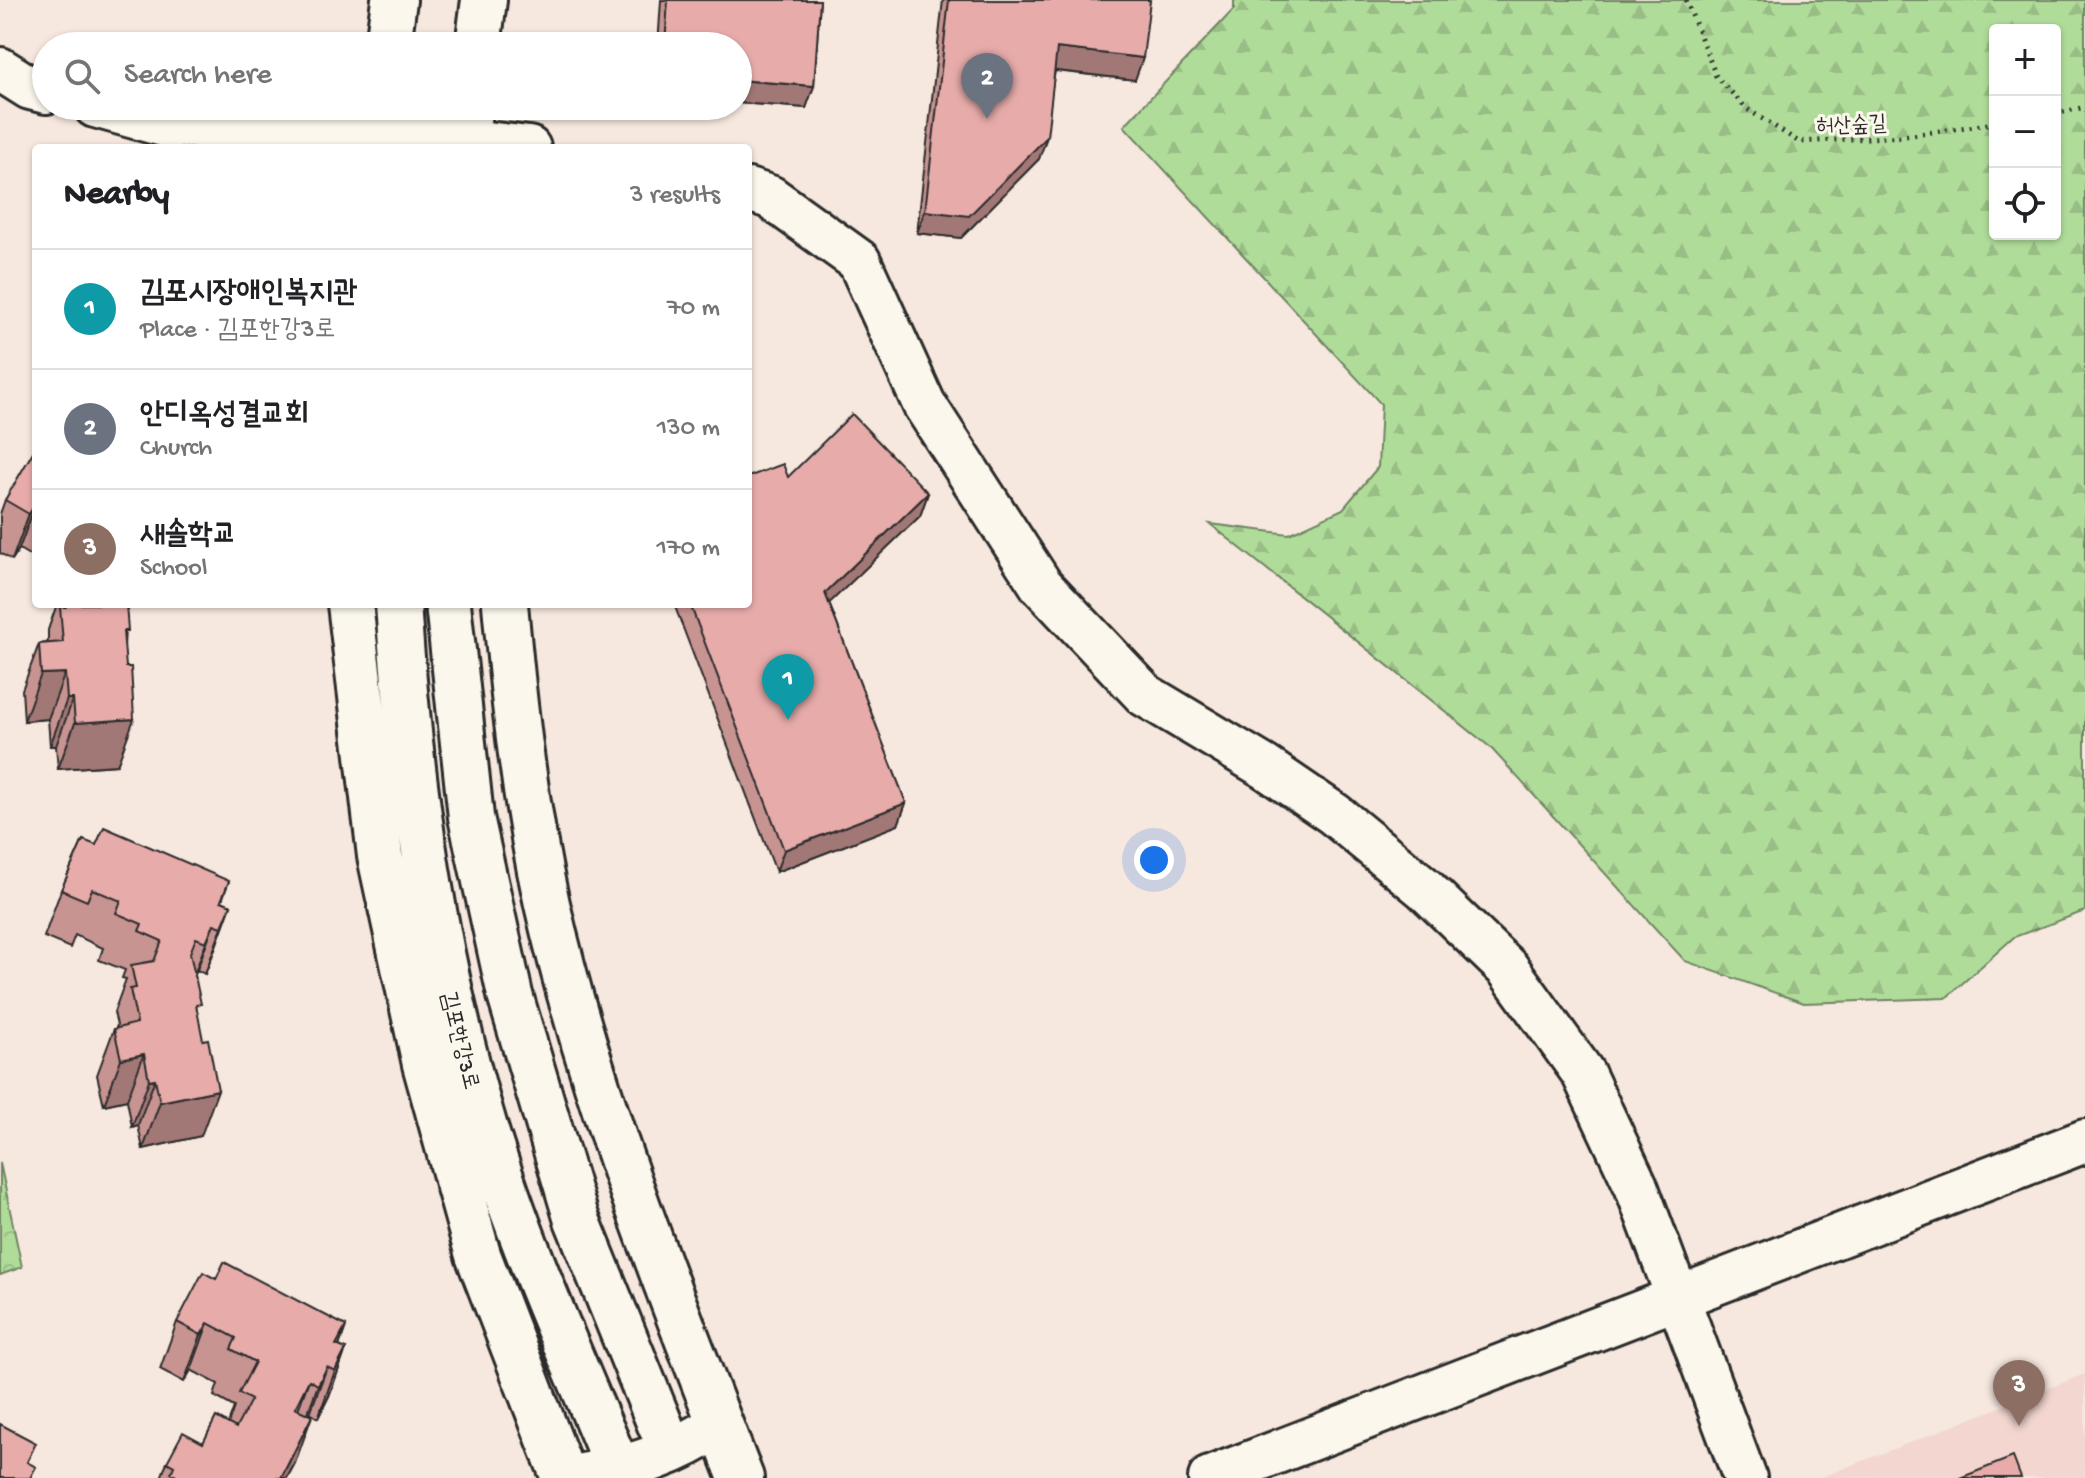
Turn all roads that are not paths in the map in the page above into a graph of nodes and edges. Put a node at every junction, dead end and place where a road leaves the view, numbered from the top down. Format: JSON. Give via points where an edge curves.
{"nodes":[{"id":1,"x":394,"y":0,"type":"edge"},
{"id":2,"x":484,"y":0,"type":"edge"},
{"id":3,"x":390,"y":32,"type":"edge"},
{"id":4,"x":480,"y":32,"type":"edge"},
{"id":5,"x":0,"y":69,"type":"edge"},
{"id":6,"x":32,"y":88,"type":"edge"},
{"id":7,"x":145,"y":120,"type":"edge"},
{"id":8,"x":377,"y":133,"type":"edge"},
{"id":9,"x":467,"y":135,"type":"edge"},
{"id":10,"x":510,"y":144,"type":"edge"},
{"id":11,"x":752,"y":191,"type":"edge"},
{"id":12,"x":350,"y":608,"type":"edge"},
{"id":13,"x":398,"y":608,"type":"edge"},
{"id":14,"x":448,"y":608,"type":"edge"},
{"id":15,"x":505,"y":608,"type":"edge"},
{"id":16,"x":2085,"y":1141,"type":"edge"},
{"id":17,"x":1677,"y":1298,"type":"junction"},
{"id":18,"x":720,"y":1424,"type":"junction"},
{"id":19,"x":661,"y":1427,"type":"dead end"},
{"id":20,"x":612,"y":1455,"type":"dead end"},
{"id":21,"x":564,"y":1478,"type":"edge"},
{"id":22,"x":573,"y":1478,"type":"edge"},
{"id":23,"x":741,"y":1478,"type":"edge"},
{"id":24,"x":1210,"y":1478,"type":"edge"},
{"id":25,"x":1745,"y":1478,"type":"edge"}],
"edges":[{"from":1,"to":3,"type":"street"},
{"from":2,"to":4,"type":"street"},
{"from":5,"to":6,"type":"street"},
{"from":7,"to":8,"type":"street","via":[[167,126]]},
{"from":8,"to":9,"type":"street"},
{"from":9,"to":10,"type":"street"},
{"from":11,"to":17,"type":"street","via":[[770,197],[859,261],[924,404],[1041,585],[1145,695],[1334,814],[1424,888],[1508,969],[1583,1073],[1636,1186]]},
{"from":12,"to":21,"type":"street","via":[[380,856],[425,1064],[478,1255]]},
{"from":13,"to":20,"type":"street","name":"김포한강3로","via":[[421,845],[450,996],[526,1248]]},
{"from":14,"to":19,"type":"street","via":[[471,817],[510,995],[576,1217]]},
{"from":15,"to":18,"type":"street","via":[[517,740],[547,904],[609,1128]]},
{"from":16,"to":17,"type":"street"},
{"from":17,"to":24,"type":"street"},
{"from":17,"to":25,"type":"street"},
{"from":18,"to":22,"type":"street","via":[[684,1448],[635,1467]]},
{"from":18,"to":23,"type":"street"}]}
